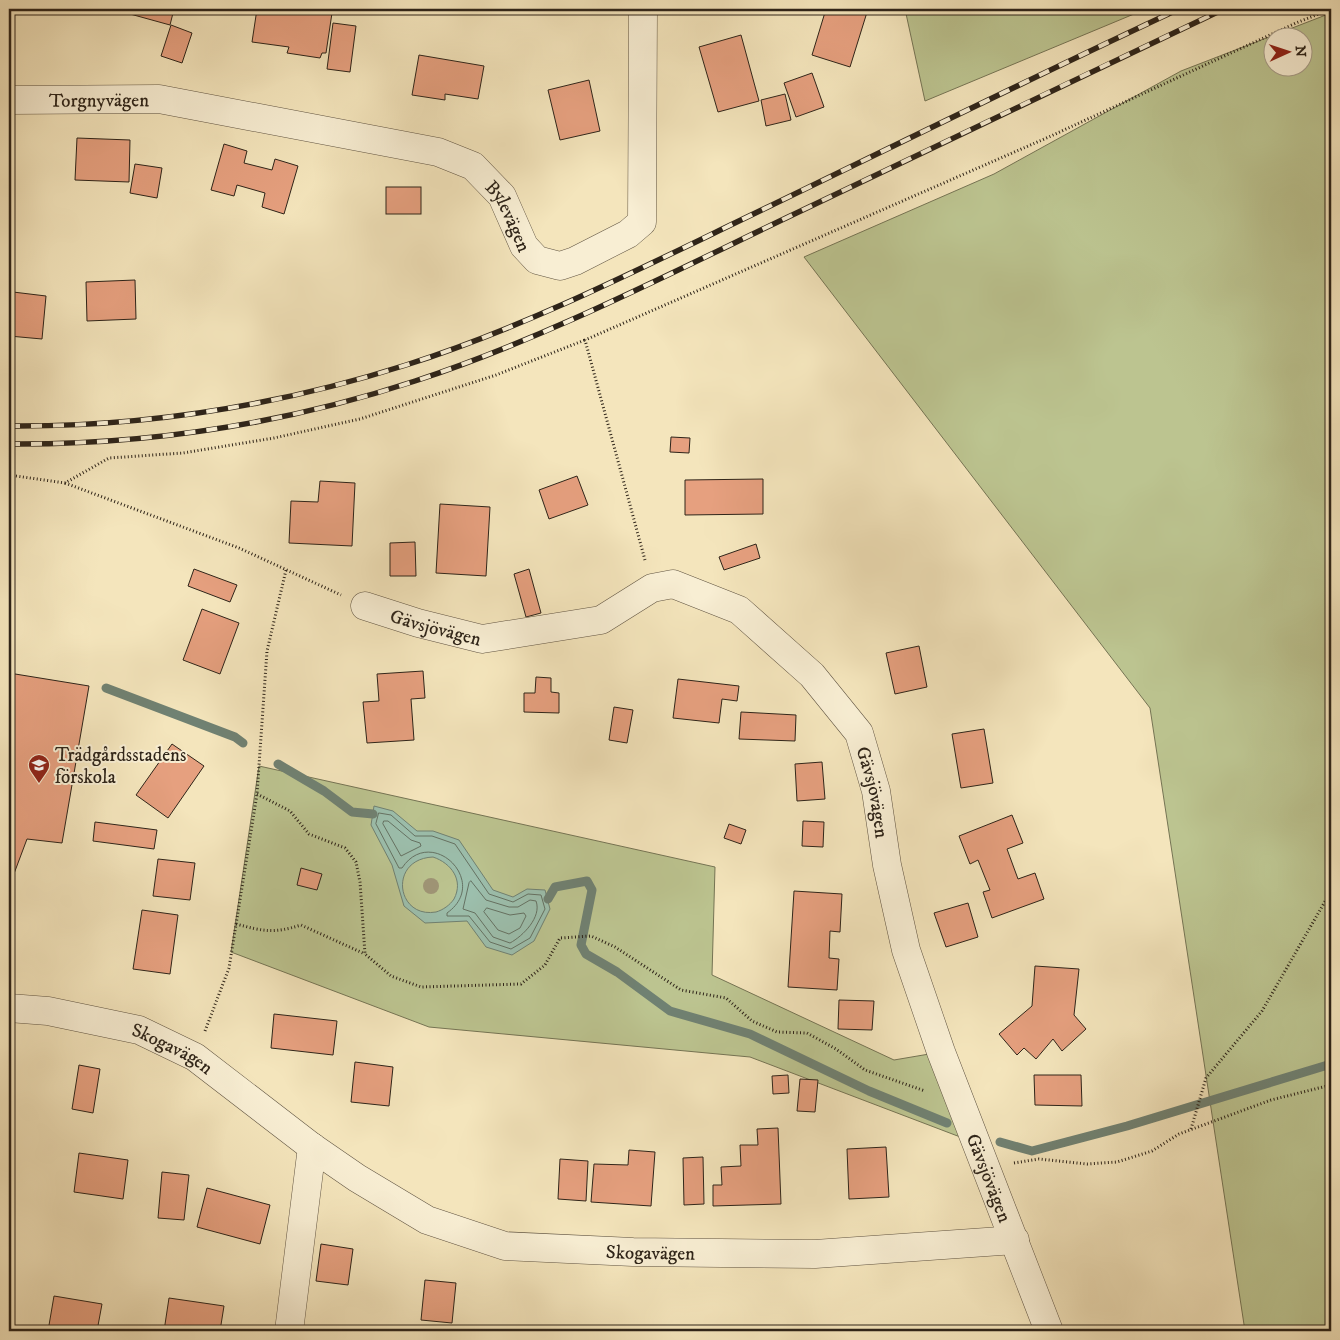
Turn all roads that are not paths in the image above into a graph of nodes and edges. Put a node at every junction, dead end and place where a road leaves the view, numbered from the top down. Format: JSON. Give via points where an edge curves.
{"nodes":[{"id":1,"x":643,"y":9,"type":"edge"},
{"id":2,"x":9,"y":100,"type":"edge"},
{"id":3,"x":188,"y":104,"type":"joint"},
{"id":4,"x":364,"y":606,"type":"road end"},
{"id":5,"x":9,"y":1008,"type":"edge"},
{"id":6,"x":312,"y":1147,"type":"junction"},
{"id":7,"x":1015,"y":1240,"type":"junction"},
{"id":8,"x":289,"y":1331,"type":"edge"},
{"id":9,"x":1049,"y":1331,"type":"edge"}],
"edges":[{"from":1,"to":3,"type":"street","name":"Bylevägen","via":[[642,222],[628,234],[560,266],[537,260],[524,246],[502,196],[474,166],[438,152]]},
{"from":2,"to":3,"type":"street","name":"Torgnyvägen","via":[[159,99]]},
{"from":4,"to":7,"type":"street","name":"Gävsjövägen","via":[[482,639],[601,620],[652,588],[673,584],[739,610],[812,675],[859,733],[876,791],[887,865],[906,950],[958,1096]]},
{"from":5,"to":6,"type":"street","name":"Skogavägen","via":[[48,1011],[140,1030],[196,1057]]},
{"from":6,"to":7,"type":"street","name":"Skogavägen","via":[[428,1220],[505,1246],[633,1252],[815,1254]]},
{"from":6,"to":8,"type":"street"},
{"from":7,"to":9,"type":"street","name":"Gävsjövägen"}]}
